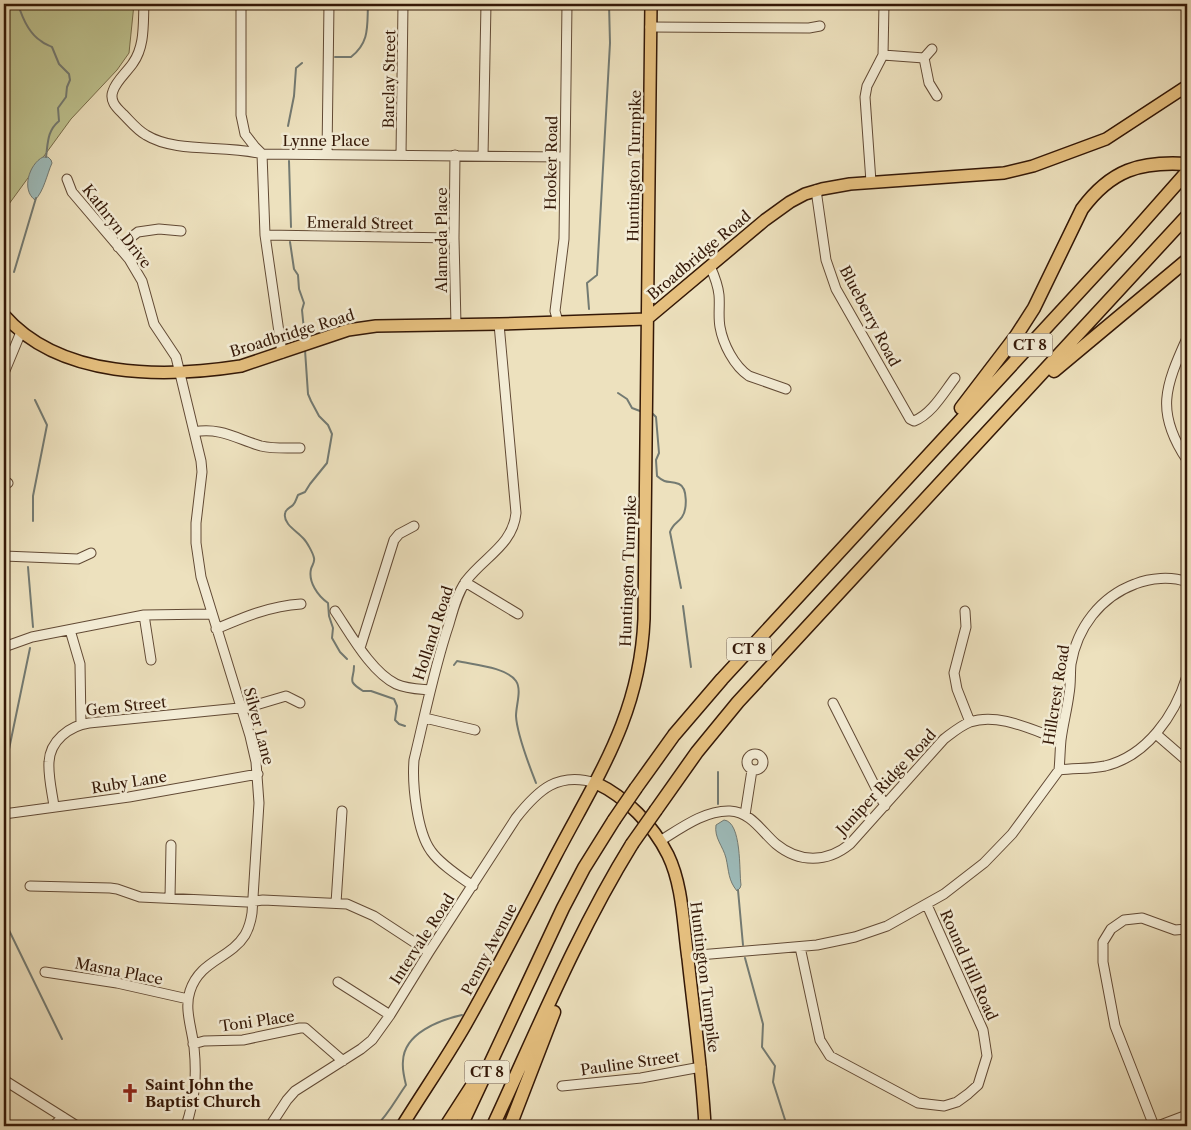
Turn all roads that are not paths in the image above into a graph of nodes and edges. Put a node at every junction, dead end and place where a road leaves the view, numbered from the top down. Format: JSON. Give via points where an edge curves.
{"nodes":[{"id":1,"x":144,"y":4,"type":"edge"},
{"id":2,"x":241,"y":4,"type":"edge"},
{"id":3,"x":329,"y":4,"type":"edge"},
{"id":4,"x":403,"y":4,"type":"edge"},
{"id":5,"x":486,"y":4,"type":"edge"},
{"id":6,"x":567,"y":4,"type":"edge"},
{"id":7,"x":650,"y":4,"type":"edge"},
{"id":8,"x":884,"y":4,"type":"edge"},
{"id":9,"x":820,"y":26,"type":"dead end"},
{"id":10,"x":650,"y":27,"type":"junction"},
{"id":11,"x":932,"y":50,"type":"dead end"},
{"id":12,"x":884,"y":55,"type":"junction"},
{"id":13,"x":924,"y":58,"type":"junction"},
{"id":14,"x":1187,"y":86,"type":"edge"},
{"id":15,"x":937,"y":96,"type":"dead end"},
{"id":16,"x":262,"y":154,"type":"junction"},
{"id":17,"x":327,"y":154,"type":"junction"},
{"id":18,"x":401,"y":155,"type":"junction"},
{"id":19,"x":455,"y":155,"type":"junction"},
{"id":20,"x":483,"y":156,"type":"junction"},
{"id":21,"x":565,"y":156,"type":"junction"},
{"id":22,"x":1181,"y":164,"type":"edge"},
{"id":23,"x":1187,"y":172,"type":"edge"},
{"id":24,"x":67,"y":179,"type":"dead end"},
{"id":25,"x":871,"y":182,"type":"junction"},
{"id":26,"x":816,"y":190,"type":"junction"},
{"id":27,"x":1187,"y":216,"type":"edge"},
{"id":28,"x":181,"y":232,"type":"dead end"},
{"id":29,"x":265,"y":235,"type":"junction"},
{"id":30,"x":454,"y":238,"type":"junction"},
{"id":31,"x":118,"y":247,"type":"junction"},
{"id":32,"x":1187,"y":260,"type":"edge"},
{"id":33,"x":710,"y":266,"type":"junction"},
{"id":34,"x":4,"y":315,"type":"edge"},
{"id":35,"x":647,"y":319,"type":"junction"},
{"id":36,"x":558,"y":322,"type":"junction"},
{"id":37,"x":499,"y":324,"type":"junction"},
{"id":38,"x":456,"y":325,"type":"junction"},
{"id":39,"x":21,"y":332,"type":"junction"},
{"id":40,"x":1187,"y":338,"type":"edge"},
{"id":41,"x":288,"y":351,"type":"junction"},
{"id":42,"x":180,"y":372,"type":"junction"},
{"id":43,"x":4,"y":373,"type":"edge"},
{"id":44,"x":954,"y":378,"type":"dead end"},
{"id":45,"x":786,"y":389,"type":"dead end"},
{"id":46,"x":194,"y":432,"type":"junction"},
{"id":47,"x":300,"y":448,"type":"dead end"},
{"id":48,"x":1187,"y":460,"type":"edge"},
{"id":49,"x":952,"y":470,"type":"junction"},
{"id":50,"x":870,"y":517,"type":"junction"},
{"id":51,"x":414,"y":526,"type":"dead end"},
{"id":52,"x":92,"y":553,"type":"dead end"},
{"id":53,"x":4,"y":556,"type":"edge"},
{"id":54,"x":465,"y":582,"type":"junction"},
{"id":55,"x":1187,"y":582,"type":"edge"},
{"id":56,"x":301,"y":604,"type":"dead end"},
{"id":57,"x":335,"y":610,"type":"dead end"},
{"id":58,"x":965,"y":611,"type":"dead end"},
{"id":59,"x":212,"y":614,"type":"junction"},
{"id":60,"x":518,"y":614,"type":"dead end"},
{"id":61,"x":144,"y":615,"type":"junction"},
{"id":62,"x":216,"y":629,"type":"junction"},
{"id":63,"x":70,"y":630,"type":"junction"},
{"id":64,"x":4,"y":646,"type":"edge"},
{"id":65,"x":360,"y":648,"type":"junction"},
{"id":66,"x":151,"y":660,"type":"dead end"},
{"id":67,"x":1187,"y":676,"type":"edge"},
{"id":68,"x":430,"y":690,"type":"junction"},
{"id":69,"x":300,"y":703,"type":"dead end"},
{"id":70,"x":833,"y":703,"type":"dead end"},
{"id":71,"x":241,"y":707,"type":"junction"},
{"id":72,"x":425,"y":718,"type":"junction"},
{"id":73,"x":970,"y":722,"type":"junction"},
{"id":74,"x":81,"y":724,"type":"junction"},
{"id":75,"x":475,"y":730,"type":"dead end"},
{"id":76,"x":1156,"y":734,"type":"junction"},
{"id":77,"x":1061,"y":740,"type":"junction"},
{"id":78,"x":1187,"y":761,"type":"edge"},
{"id":79,"x":752,"y":770,"type":"dead end"},
{"id":80,"x":1059,"y":770,"type":"junction"},
{"id":81,"x":258,"y":774,"type":"junction"},
{"id":82,"x":596,"y":783,"type":"junction"},
{"id":83,"x":54,"y":806,"type":"junction"},
{"id":84,"x":885,"y":806,"type":"junction"},
{"id":85,"x":342,"y":811,"type":"dead end"},
{"id":86,"x":4,"y":814,"type":"edge"},
{"id":87,"x":745,"y":815,"type":"junction"},
{"id":88,"x":660,"y":841,"type":"junction"},
{"id":89,"x":171,"y":845,"type":"dead end"},
{"id":90,"x":30,"y":886,"type":"dead end"},
{"id":91,"x":473,"y":886,"type":"junction"},
{"id":92,"x":170,"y":898,"type":"junction"},
{"id":93,"x":254,"y":902,"type":"junction"},
{"id":94,"x":336,"y":903,"type":"junction"},
{"id":95,"x":927,"y":905,"type":"junction"},
{"id":96,"x":586,"y":927,"type":"junction"},
{"id":97,"x":1187,"y":929,"type":"edge"},
{"id":98,"x":800,"y":947,"type":"junction"},
{"id":99,"x":429,"y":952,"type":"junction"},
{"id":100,"x":687,"y":956,"type":"junction"},
{"id":101,"x":45,"y":972,"type":"dead end"},
{"id":102,"x":338,"y":982,"type":"dead end"},
{"id":103,"x":188,"y":999,"type":"junction"},
{"id":104,"x":390,"y":1015,"type":"junction"},
{"id":105,"x":513,"y":1018,"type":"junction"},
{"id":106,"x":193,"y":1044,"type":"junction"},
{"id":107,"x":343,"y":1060,"type":"junction"},
{"id":108,"x":701,"y":1067,"type":"junction"},
{"id":109,"x":4,"y":1080,"type":"edge"},
{"id":110,"x":562,"y":1086,"type":"dead end"},
{"id":111,"x":1187,"y":1115,"type":"edge"},
{"id":112,"x":63,"y":1117,"type":"junction"},
{"id":113,"x":53,"y":1126,"type":"edge"},
{"id":114,"x":77,"y":1126,"type":"edge"},
{"id":115,"x":186,"y":1126,"type":"edge"},
{"id":116,"x":270,"y":1126,"type":"edge"},
{"id":117,"x":402,"y":1126,"type":"edge"},
{"id":118,"x":446,"y":1126,"type":"edge"},
{"id":119,"x":462,"y":1126,"type":"edge"},
{"id":120,"x":492,"y":1126,"type":"edge"},
{"id":121,"x":510,"y":1126,"type":"edge"},
{"id":122,"x":705,"y":1126,"type":"edge"},
{"id":123,"x":1156,"y":1126,"type":"edge"}],
"edges":[{"from":1,"to":16,"type":"street","name":"Lynne Place","via":[[140,48],[132,66],[112,92],[118,109],[143,133],[156,140],[173,145],[245,149]]},
{"from":2,"to":16,"type":"street","via":[[241,115],[245,134]]},
{"from":3,"to":17,"type":"street"},
{"from":4,"to":18,"type":"street","name":"Barclay Street"},
{"from":5,"to":20,"type":"street"},
{"from":6,"to":21,"type":"street","name":"Hooker Road"},
{"from":7,"to":10,"type":"main road","name":"Huntington Turnpike"},
{"from":8,"to":12,"type":"street"},
{"from":9,"to":10,"type":"street"},
{"from":10,"to":35,"type":"main road","name":"Huntington Turnpike"},
{"from":11,"to":13,"type":"street"},
{"from":12,"to":13,"type":"street"},
{"from":12,"to":25,"type":"street","via":[[867,86]]},
{"from":13,"to":15,"type":"street","via":[[929,83]]},
{"from":14,"to":25,"type":"main road","name":"Broadbridge Road","via":[[1106,138],[1033,166],[1004,173]]},
{"from":16,"to":17,"type":"street","name":"Lynne Place"},
{"from":16,"to":29,"type":"street"},
{"from":17,"to":18,"type":"street","name":"Lynne Place"},
{"from":18,"to":19,"type":"street","name":"Lynne Place"},
{"from":19,"to":20,"type":"street","name":"Lynne Place"},
{"from":19,"to":30,"type":"street","name":"Alameda Place"},
{"from":20,"to":21,"type":"street","name":"Lynne Place"},
{"from":21,"to":36,"type":"street","name":"Hooker Road","via":[[564,239],[555,311]]},
{"from":22,"to":50,"type":"highway","via":[[1153,164],[1132,169],[1109,180],[1092,196],[1082,209],[1034,308],[1016,336],[971,396],[898,479]]},
{"from":23,"to":50,"type":"highway","number":"CT 8"},
{"from":24,"to":31,"type":"street","name":"Kathryn Drive","via":[[72,192]]},
{"from":25,"to":26,"type":"main road","name":"Broadbridge Road"},
{"from":26,"to":33,"type":"main road","name":"Broadbridge Road","via":[[779,209]]},
{"from":26,"to":44,"type":"street","name":"Blueberry Road","via":[[826,260],[836,289],[910,419],[914,421],[924,415]]},
{"from":27,"to":49,"type":"highway","number":"CT 8"},
{"from":28,"to":31,"type":"street","via":[[159,229],[138,232]]},
{"from":29,"to":30,"type":"street","name":"Emerald Street"},
{"from":29,"to":41,"type":"street"},
{"from":30,"to":38,"type":"street","name":"Alameda Place"},
{"from":31,"to":42,"type":"street","name":"Kathryn Drive","via":[[142,280],[154,324],[176,357]]},
{"from":32,"to":49,"type":"highway","via":[[1041,382]]},
{"from":33,"to":35,"type":"main road","name":"Broadbridge Road"},
{"from":33,"to":45,"type":"street","via":[[717,284],[720,326],[733,358],[749,376]]},
{"from":34,"to":39,"type":"main road","name":"Broadbridge Road"},
{"from":35,"to":36,"type":"main road","name":"Broadbridge Road"},
{"from":35,"to":82,"type":"main road","name":"Huntington Turnpike","via":[[642,649],[629,708]]},
{"from":36,"to":37,"type":"main road","name":"Broadbridge Road"},
{"from":37,"to":38,"type":"main road","name":"Broadbridge Road"},
{"from":37,"to":54,"type":"street","name":"Holland Road","via":[[515,523],[508,538]]},
{"from":38,"to":41,"type":"main road","name":"Broadbridge Road","via":[[358,328]]},
{"from":39,"to":42,"type":"main road","name":"Broadbridge Road","via":[[48,348],[90,363],[128,371]]},
{"from":39,"to":43,"type":"street"},
{"from":40,"to":48,"type":"street","via":[[1171,378],[1167,406],[1170,430]]},
{"from":41,"to":42,"type":"main road","name":"Broadbridge Road","via":[[241,366]]},
{"from":42,"to":46,"type":"street","name":"Silver Lane"},
{"from":46,"to":47,"type":"street","via":[[214,430],[261,445]]},
{"from":46,"to":59,"type":"street","name":"Silver Lane","via":[[202,472],[196,543],[201,577]]},
{"from":49,"to":96,"type":"highway","number":"CT 8","bridge":true,"via":[[738,702],[697,752],[632,844]]},
{"from":50,"to":105,"type":"highway","number":"CT 8","bridge":true,"via":[[722,679],[636,788],[584,868]]},
{"from":51,"to":65,"type":"street","via":[[398,534],[394,540]]},
{"from":52,"to":53,"type":"street","via":[[78,559]]},
{"from":54,"to":60,"type":"street"},
{"from":54,"to":68,"type":"street","name":"Holland Road","via":[[444,637]]},
{"from":55,"to":77,"type":"street","name":"Hillcrest Road","via":[[1163,579],[1139,582],[1099,606],[1089,617],[1072,661]]},
{"from":56,"to":62,"type":"street","via":[[274,607]]},
{"from":57,"to":65,"type":"street","name":"Holland Road"},
{"from":58,"to":73,"type":"street","via":[[966,627],[954,673]]},
{"from":59,"to":61,"type":"street"},
{"from":59,"to":62,"type":"street","name":"Silver Lane"},
{"from":61,"to":63,"type":"street"},
{"from":61,"to":66,"type":"street"},
{"from":62,"to":71,"type":"street","name":"Silver Lane"},
{"from":63,"to":64,"type":"street"},
{"from":63,"to":74,"type":"street","via":[[80,664]]},
{"from":65,"to":68,"type":"street","name":"Holland Road","via":[[396,684]]},
{"from":67,"to":76,"type":"street","via":[[1175,708]]},
{"from":68,"to":72,"type":"street"},
{"from":69,"to":71,"type":"street","name":"Gem Street","via":[[286,696]]},
{"from":70,"to":84,"type":"street"},
{"from":71,"to":74,"type":"street","name":"Gem Street"},
{"from":71,"to":81,"type":"street","name":"Silver Lane"},
{"from":72,"to":75,"type":"street"},
{"from":72,"to":91,"type":"street","via":[[413,771],[421,830],[431,852]]},
{"from":73,"to":77,"type":"street","name":"Juniper Ridge Road","via":[[998,720]]},
{"from":73,"to":84,"type":"street","name":"Juniper Ridge Road","via":[[944,739]]},
{"from":74,"to":83,"type":"street","name":"Gem Street","via":[[59,738],[50,755],[48,763]]},
{"from":76,"to":78,"type":"street"},
{"from":76,"to":80,"type":"street","via":[[1114,764]]},
{"from":77,"to":80,"type":"street","name":"Hillcrest Road"},
{"from":79,"to":87,"type":"street"},
{"from":80,"to":95,"type":"street","via":[[1000,848],[962,882]]},
{"from":81,"to":83,"type":"street","name":"Ruby Lane","via":[[129,797]]},
{"from":81,"to":93,"type":"street","name":"Silver Lane"},
{"from":82,"to":88,"type":"main road","name":"Huntington Turnpike","via":[[614,792]]},
{"from":82,"to":91,"type":"street","name":"Intervale Road","via":[[568,779],[538,792],[516,818]]},
{"from":82,"to":117,"type":"main road","name":"Penny Avenue","via":[[466,1024]]},
{"from":83,"to":86,"type":"street","name":"Ruby Lane"},
{"from":84,"to":87,"type":"street","name":"Juniper Ridge Road","via":[[844,849],[811,859],[798,857],[776,844]]},
{"from":85,"to":94,"type":"street"},
{"from":87,"to":88,"type":"street","via":[[728,811],[702,817]]},
{"from":88,"to":100,"type":"main road","name":"Huntington Turnpike","via":[[676,879]]},
{"from":89,"to":92,"type":"street"},
{"from":90,"to":92,"type":"street","via":[[117,888],[135,896]]},
{"from":91,"to":99,"type":"street","name":"Intervale Road"},
{"from":92,"to":93,"type":"street"},
{"from":93,"to":94,"type":"street"},
{"from":93,"to":103,"type":"street","name":"Silver Lane","via":[[246,933],[236,946],[200,972]]},
{"from":94,"to":99,"type":"street","via":[[374,916]]},
{"from":95,"to":98,"type":"street","via":[[872,932],[832,943]]},
{"from":95,"to":98,"type":"street","name":"Round Hill Road","via":[[983,1030],[986,1044],[987,1056],[978,1085],[957,1102],[944,1106],[918,1103],[830,1056],[820,1040]]},
{"from":96,"to":120,"type":"highway","number":"CT 8"},
{"from":96,"to":121,"type":"highway"},
{"from":97,"to":123,"type":"street","via":[[1175,930],[1142,918],[1124,920],[1111,929],[1104,942],[1103,962],[1115,1026]]},
{"from":98,"to":100,"type":"street"},
{"from":99,"to":104,"type":"street","name":"Intervale Road"},
{"from":100,"to":108,"type":"main road","name":"Huntington Turnpike"},
{"from":101,"to":103,"type":"street","name":"Masna Place","via":[[117,983]]},
{"from":102,"to":104,"type":"street"},
{"from":103,"to":106,"type":"street","name":"Silver Lane"},
{"from":104,"to":107,"type":"street","name":"Intervale Road","via":[[367,1044]]},
{"from":105,"to":118,"type":"highway"},
{"from":105,"to":119,"type":"highway","number":"CT 8"},
{"from":106,"to":107,"type":"street","name":"Toni Place","via":[[243,1040],[305,1028]]},
{"from":106,"to":115,"type":"street","name":"Silver Lane","via":[[196,1082]]},
{"from":107,"to":116,"type":"street","name":"Intervale Road","via":[[295,1092]]},
{"from":108,"to":110,"type":"street","name":"Pauline Street","via":[[641,1078]]},
{"from":108,"to":122,"type":"main road","name":"Huntington Turnpike"},
{"from":109,"to":112,"type":"street"},
{"from":111,"to":123,"type":"street"},
{"from":112,"to":113,"type":"street"},
{"from":112,"to":114,"type":"street"}]}
